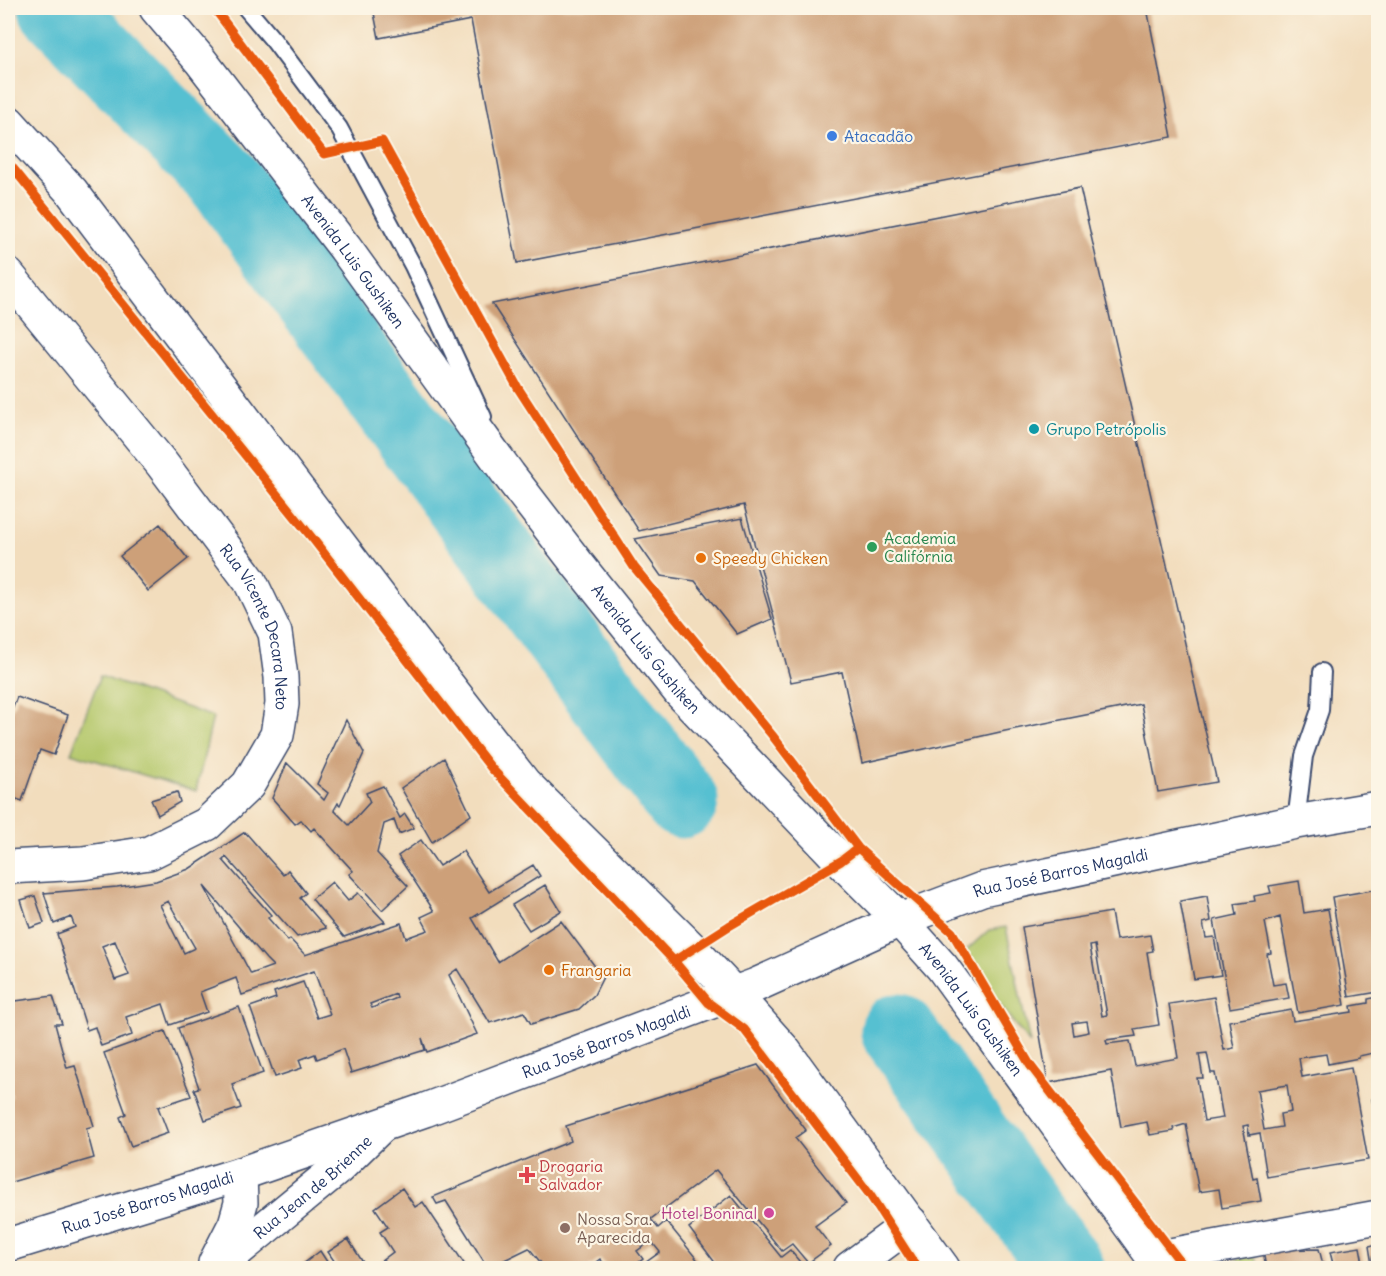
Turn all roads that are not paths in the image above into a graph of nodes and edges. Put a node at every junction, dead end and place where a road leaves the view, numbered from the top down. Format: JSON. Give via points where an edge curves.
{"nodes":[{"id":1,"x":156,"y":8,"type":"edge"},
{"id":2,"x":246,"y":8,"type":"edge"},
{"id":3,"x":8,"y":122,"type":"edge"},
{"id":4,"x":8,"y":275,"type":"edge"},
{"id":5,"x":509,"y":476,"type":"junction"},
{"id":6,"x":1322,"y":672,"type":"dead end"},
{"id":7,"x":1378,"y":808,"type":"edge"},
{"id":8,"x":1296,"y":822,"type":"junction"},
{"id":9,"x":8,"y":867,"type":"edge"},
{"id":10,"x":900,"y":920,"type":"junction"},
{"id":11,"x":734,"y":994,"type":"junction"},
{"id":12,"x":380,"y":1127,"type":"junction"},
{"id":13,"x":240,"y":1174,"type":"junction"},
{"id":14,"x":1378,"y":1218,"type":"edge"},
{"id":15,"x":910,"y":1223,"type":"junction"},
{"id":16,"x":8,"y":1245,"type":"edge"},
{"id":17,"x":1158,"y":1263,"type":"edge"},
{"id":18,"x":214,"y":1269,"type":"edge"},
{"id":19,"x":850,"y":1269,"type":"edge"},
{"id":20,"x":943,"y":1269,"type":"edge"}],
"edges":[{"from":1,"to":5,"type":"main road","name":"Avenida Luis Gushiken","via":[[345,248]]},
{"from":2,"to":5,"type":"lane","via":[[339,129],[413,266]]},
{"from":3,"to":11,"type":"main road","via":[[72,192],[524,783]]},
{"from":4,"to":9,"type":"main road","name":"Rua Vicente Decara Neto","via":[[162,464],[250,581],[275,633],[282,704],[277,735],[248,785],[207,824],[149,853],[83,863]]},
{"from":5,"to":10,"type":"main road","name":"Avenida Luis Gushiken","via":[[679,691]]},
{"from":6,"to":8,"type":"lane","via":[[1320,710],[1304,756]]},
{"from":7,"to":8,"type":"main road","name":"Rua José Barros Magaldi"},
{"from":8,"to":10,"type":"main road","name":"Rua José Barros Magaldi","via":[[982,889]]},
{"from":10,"to":11,"type":"main road","name":"Rua José Barros Magaldi"},
{"from":10,"to":17,"type":"main road","name":"Avenida Luis Gushiken","via":[[942,968]]},
{"from":11,"to":12,"type":"main road","name":"Rua José Barros Magaldi"},
{"from":11,"to":15,"type":"main road","via":[[783,1049]]},
{"from":12,"to":13,"type":"main road","name":"Rua José Barros Magaldi"},
{"from":12,"to":18,"type":"main road","name":"Rua Jean de Brienne","via":[[338,1168]]},
{"from":13,"to":16,"type":"main road","name":"Rua José Barros Magaldi"},
{"from":13,"to":18,"type":"main road","name":"Rua Jean de Brienne","via":[[241,1203]]},
{"from":14,"to":17,"type":"main road"},
{"from":15,"to":19,"type":"main road"},
{"from":15,"to":20,"type":"main road"}]}
